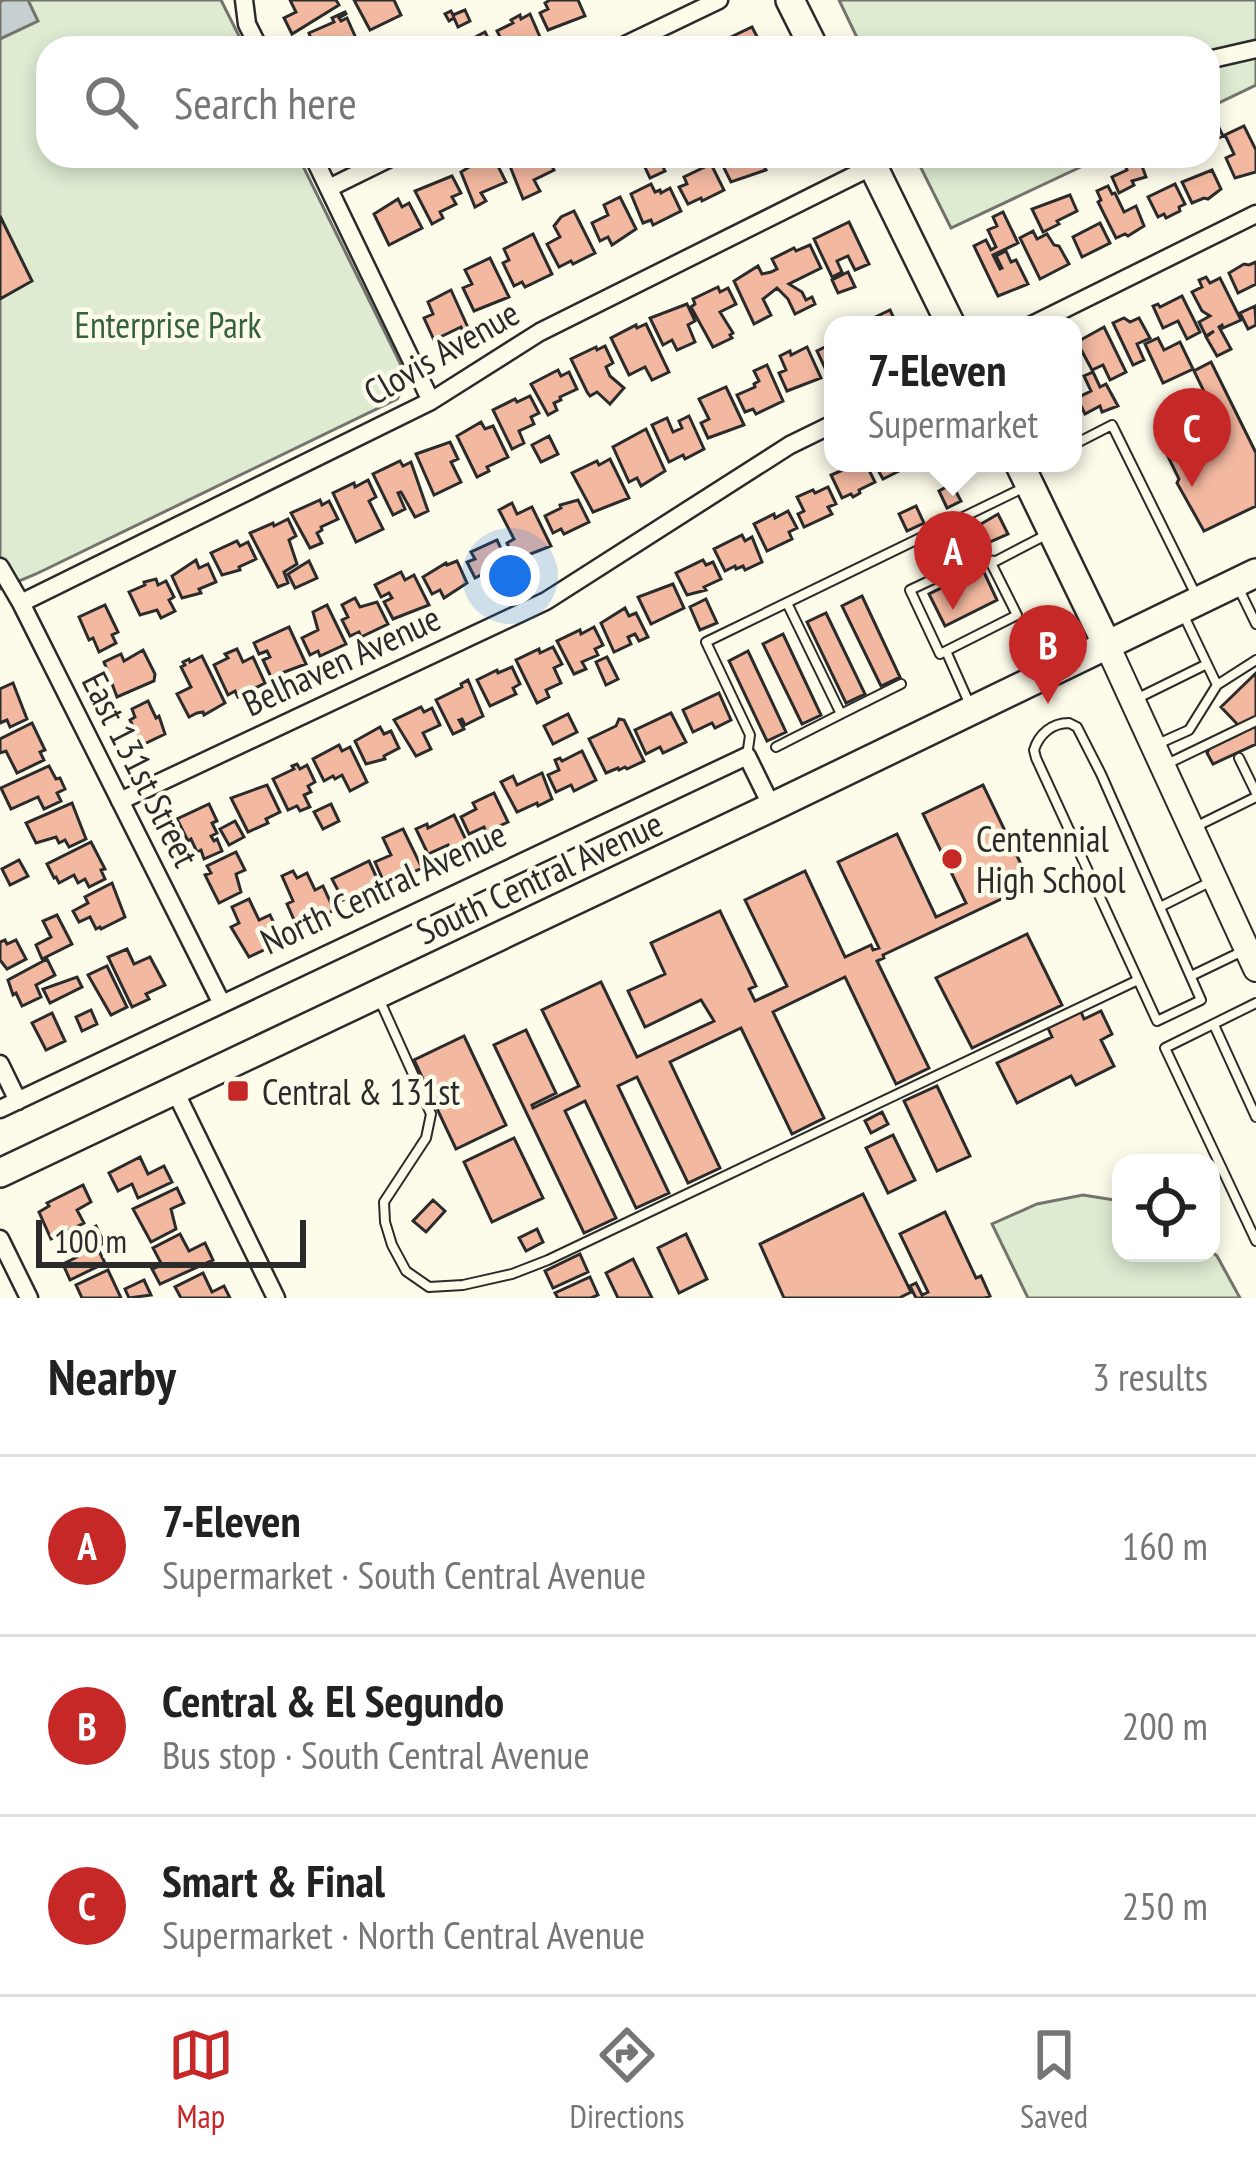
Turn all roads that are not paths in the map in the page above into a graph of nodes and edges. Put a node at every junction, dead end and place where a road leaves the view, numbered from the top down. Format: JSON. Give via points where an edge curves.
{"nodes":[{"id":1,"x":244,"y":0,"type":"edge"},
{"id":2,"x":719,"y":0,"type":"edge"},
{"id":3,"x":790,"y":0,"type":"edge"},
{"id":4,"x":254,"y":36,"type":"edge"},
{"id":5,"x":644,"y":36,"type":"edge"},
{"id":6,"x":808,"y":36,"type":"edge"},
{"id":7,"x":1256,"y":49,"type":"edge"},
{"id":8,"x":1220,"y":57,"type":"edge"},
{"id":9,"x":319,"y":168,"type":"edge"},
{"id":10,"x":370,"y":168,"type":"edge"},
{"id":11,"x":860,"y":168,"type":"edge"},
{"id":12,"x":882,"y":168,"type":"edge"},
{"id":13,"x":329,"y":188,"type":"junction"},
{"id":14,"x":1256,"y":214,"type":"edge"},
{"id":15,"x":947,"y":316,"type":"edge"},
{"id":16,"x":1050,"y":316,"type":"edge"},
{"id":17,"x":431,"y":401,"type":"junction"},
{"id":18,"x":824,"y":429,"type":"edge"},
{"id":19,"x":1082,"y":440,"type":"edge"},
{"id":20,"x":1023,"y":472,"type":"edge"},
{"id":21,"x":1028,"y":472,"type":"edge"},
{"id":22,"x":1052,"y":531,"type":"junction"},
{"id":23,"x":990,"y":561,"type":"junction"},
{"id":24,"x":0,"y":567,"type":"edge"},
{"id":25,"x":1246,"y":578,"type":"edge"},
{"id":26,"x":21,"y":603,"type":"junction"},
{"id":27,"x":787,"y":603,"type":"junction"},
{"id":28,"x":1190,"y":604,"type":"junction"},
{"id":29,"x":1256,"y":624,"type":"edge"},
{"id":30,"x":1107,"y":645,"type":"junction"},
{"id":31,"x":946,"y":651,"type":"junction"},
{"id":32,"x":1256,"y":661,"type":"edge"},
{"id":33,"x":1207,"y":664,"type":"junction"},
{"id":34,"x":901,"y":684,"type":"dead end"},
{"id":35,"x":1217,"y":685,"type":"junction"},
{"id":36,"x":1133,"y":700,"type":"junction"},
{"id":37,"x":972,"y":710,"type":"junction"},
{"id":38,"x":841,"y":714,"type":"junction"},
{"id":39,"x":1256,"y":721,"type":"edge"},
{"id":40,"x":776,"y":747,"type":"dead end"},
{"id":41,"x":746,"y":756,"type":"junction"},
{"id":42,"x":1158,"y":756,"type":"junction"},
{"id":43,"x":1239,"y":758,"type":"dead end"},
{"id":44,"x":1256,"y":795,"type":"edge"},
{"id":45,"x":120,"y":801,"type":"junction"},
{"id":46,"x":772,"y":807,"type":"junction"},
{"id":47,"x":1190,"y":829,"type":"junction"},
{"id":48,"x":1214,"y":880,"type":"junction"},
{"id":49,"x":1160,"y":907,"type":"junction"},
{"id":50,"x":1251,"y":959,"type":"edge"},
{"id":51,"x":1190,"y":976,"type":"junction"},
{"id":52,"x":1138,"y":980,"type":"junction"},
{"id":53,"x":376,"y":994,"type":"junction"},
{"id":54,"x":221,"y":1003,"type":"junction"},
{"id":55,"x":1256,"y":1004,"type":"edge"},
{"id":56,"x":1214,"y":1025,"type":"junction"},
{"id":57,"x":0,"y":1064,"type":"edge"},
{"id":58,"x":174,"y":1090,"type":"junction"},
{"id":59,"x":18,"y":1100,"type":"junction"},
{"id":60,"x":0,"y":1109,"type":"edge"},
{"id":61,"x":1256,"y":1117,"type":"edge"},
{"id":62,"x":0,"y":1172,"type":"edge"},
{"id":63,"x":0,"y":1239,"type":"edge"},
{"id":64,"x":1256,"y":1241,"type":"edge"},
{"id":65,"x":29,"y":1298,"type":"edge"},
{"id":66,"x":276,"y":1298,"type":"edge"}],
"edges":[{"from":1,"to":4,"type":"street"},
{"from":2,"to":5,"type":"street"},
{"from":3,"to":6,"type":"main road"},
{"from":7,"to":8,"type":"street"},
{"from":9,"to":13,"type":"street"},
{"from":10,"to":13,"type":"street"},
{"from":11,"to":17,"type":"street","name":"Clovis Avenue","via":[[540,332]]},
{"from":12,"to":15,"type":"main road"},
{"from":13,"to":17,"type":"street"},
{"from":14,"to":16,"type":"street"},
{"from":17,"to":26,"type":"street","name":"Clovis Avenue"},
{"from":18,"to":45,"type":"street","name":"Belhaven Avenue","via":[[546,601]]},
{"from":19,"to":28,"type":"lane","via":[[1112,425]]},
{"from":20,"to":27,"type":"lane"},
{"from":21,"to":22,"type":"main road"},
{"from":22,"to":23,"type":"lane"},
{"from":22,"to":30,"type":"main road"},
{"from":23,"to":31,"type":"lane","via":[[1017,615]]},
{"from":23,"to":31,"type":"lane","via":[[976,559],[910,590],[940,654]]},
{"from":24,"to":26,"type":"street","name":"East 131st Street"},
{"from":25,"to":28,"type":"main road"},
{"from":25,"to":29,"type":"lane"},
{"from":26,"to":45,"type":"street","name":"East 131st Street"},
{"from":27,"to":38,"type":"lane"},
{"from":27,"to":41,"type":"lane","via":[[706,642],[750,735]]},
{"from":28,"to":30,"type":"main road"},
{"from":28,"to":33,"type":"lane"},
{"from":30,"to":36,"type":"main road"},
{"from":30,"to":37,"type":"main road","name":"South Central Avenue"},
{"from":31,"to":37,"type":"lane"},
{"from":32,"to":35,"type":"lane"},
{"from":33,"to":35,"type":"lane"},
{"from":33,"to":36,"type":"lane"},
{"from":34,"to":38,"type":"lane"},
{"from":35,"to":42,"type":"lane","via":[[1189,730]]},
{"from":36,"to":42,"type":"main road"},
{"from":37,"to":46,"type":"main road","name":"South Central Avenue"},
{"from":38,"to":40,"type":"lane"},
{"from":39,"to":42,"type":"lane"},
{"from":41,"to":46,"type":"street"},
{"from":41,"to":54,"type":"street","name":"North Central Avenue"},
{"from":42,"to":47,"type":"main road"},
{"from":43,"to":44,"type":"lane"},
{"from":44,"to":47,"type":"lane"},
{"from":45,"to":54,"type":"street","name":"East 131st Street"},
{"from":46,"to":53,"type":"main road","name":"South Central Avenue"},
{"from":47,"to":48,"type":"main road"},
{"from":48,"to":49,"type":"lane"},
{"from":48,"to":50,"type":"main road"},
{"from":49,"to":51,"type":"lane"},
{"from":49,"to":52,"type":"lane","via":[[1077,727],[1047,730],[1036,758]]},
{"from":50,"to":51,"type":"lane"},
{"from":51,"to":52,"type":"lane","via":[[1202,1000],[1157,1021]]},
{"from":52,"to":53,"type":"lane","via":[[548,1260],[496,1278],[429,1287],[399,1258],[384,1202],[426,1138],[431,1114]]},
{"from":53,"to":58,"type":"main road","name":"South Central Avenue"},
{"from":54,"to":59,"type":"street","name":"North Central Avenue"},
{"from":55,"to":56,"type":"lane"},
{"from":56,"to":61,"type":"lane"},
{"from":56,"to":64,"type":"lane","via":[[1165,1048]]},
{"from":57,"to":59,"type":"street"},
{"from":58,"to":62,"type":"main road","name":"South Central Avenue"},
{"from":58,"to":66,"type":"street"},
{"from":59,"to":60,"type":"street","name":"North Central Avenue"},
{"from":63,"to":65,"type":"street"}]}
